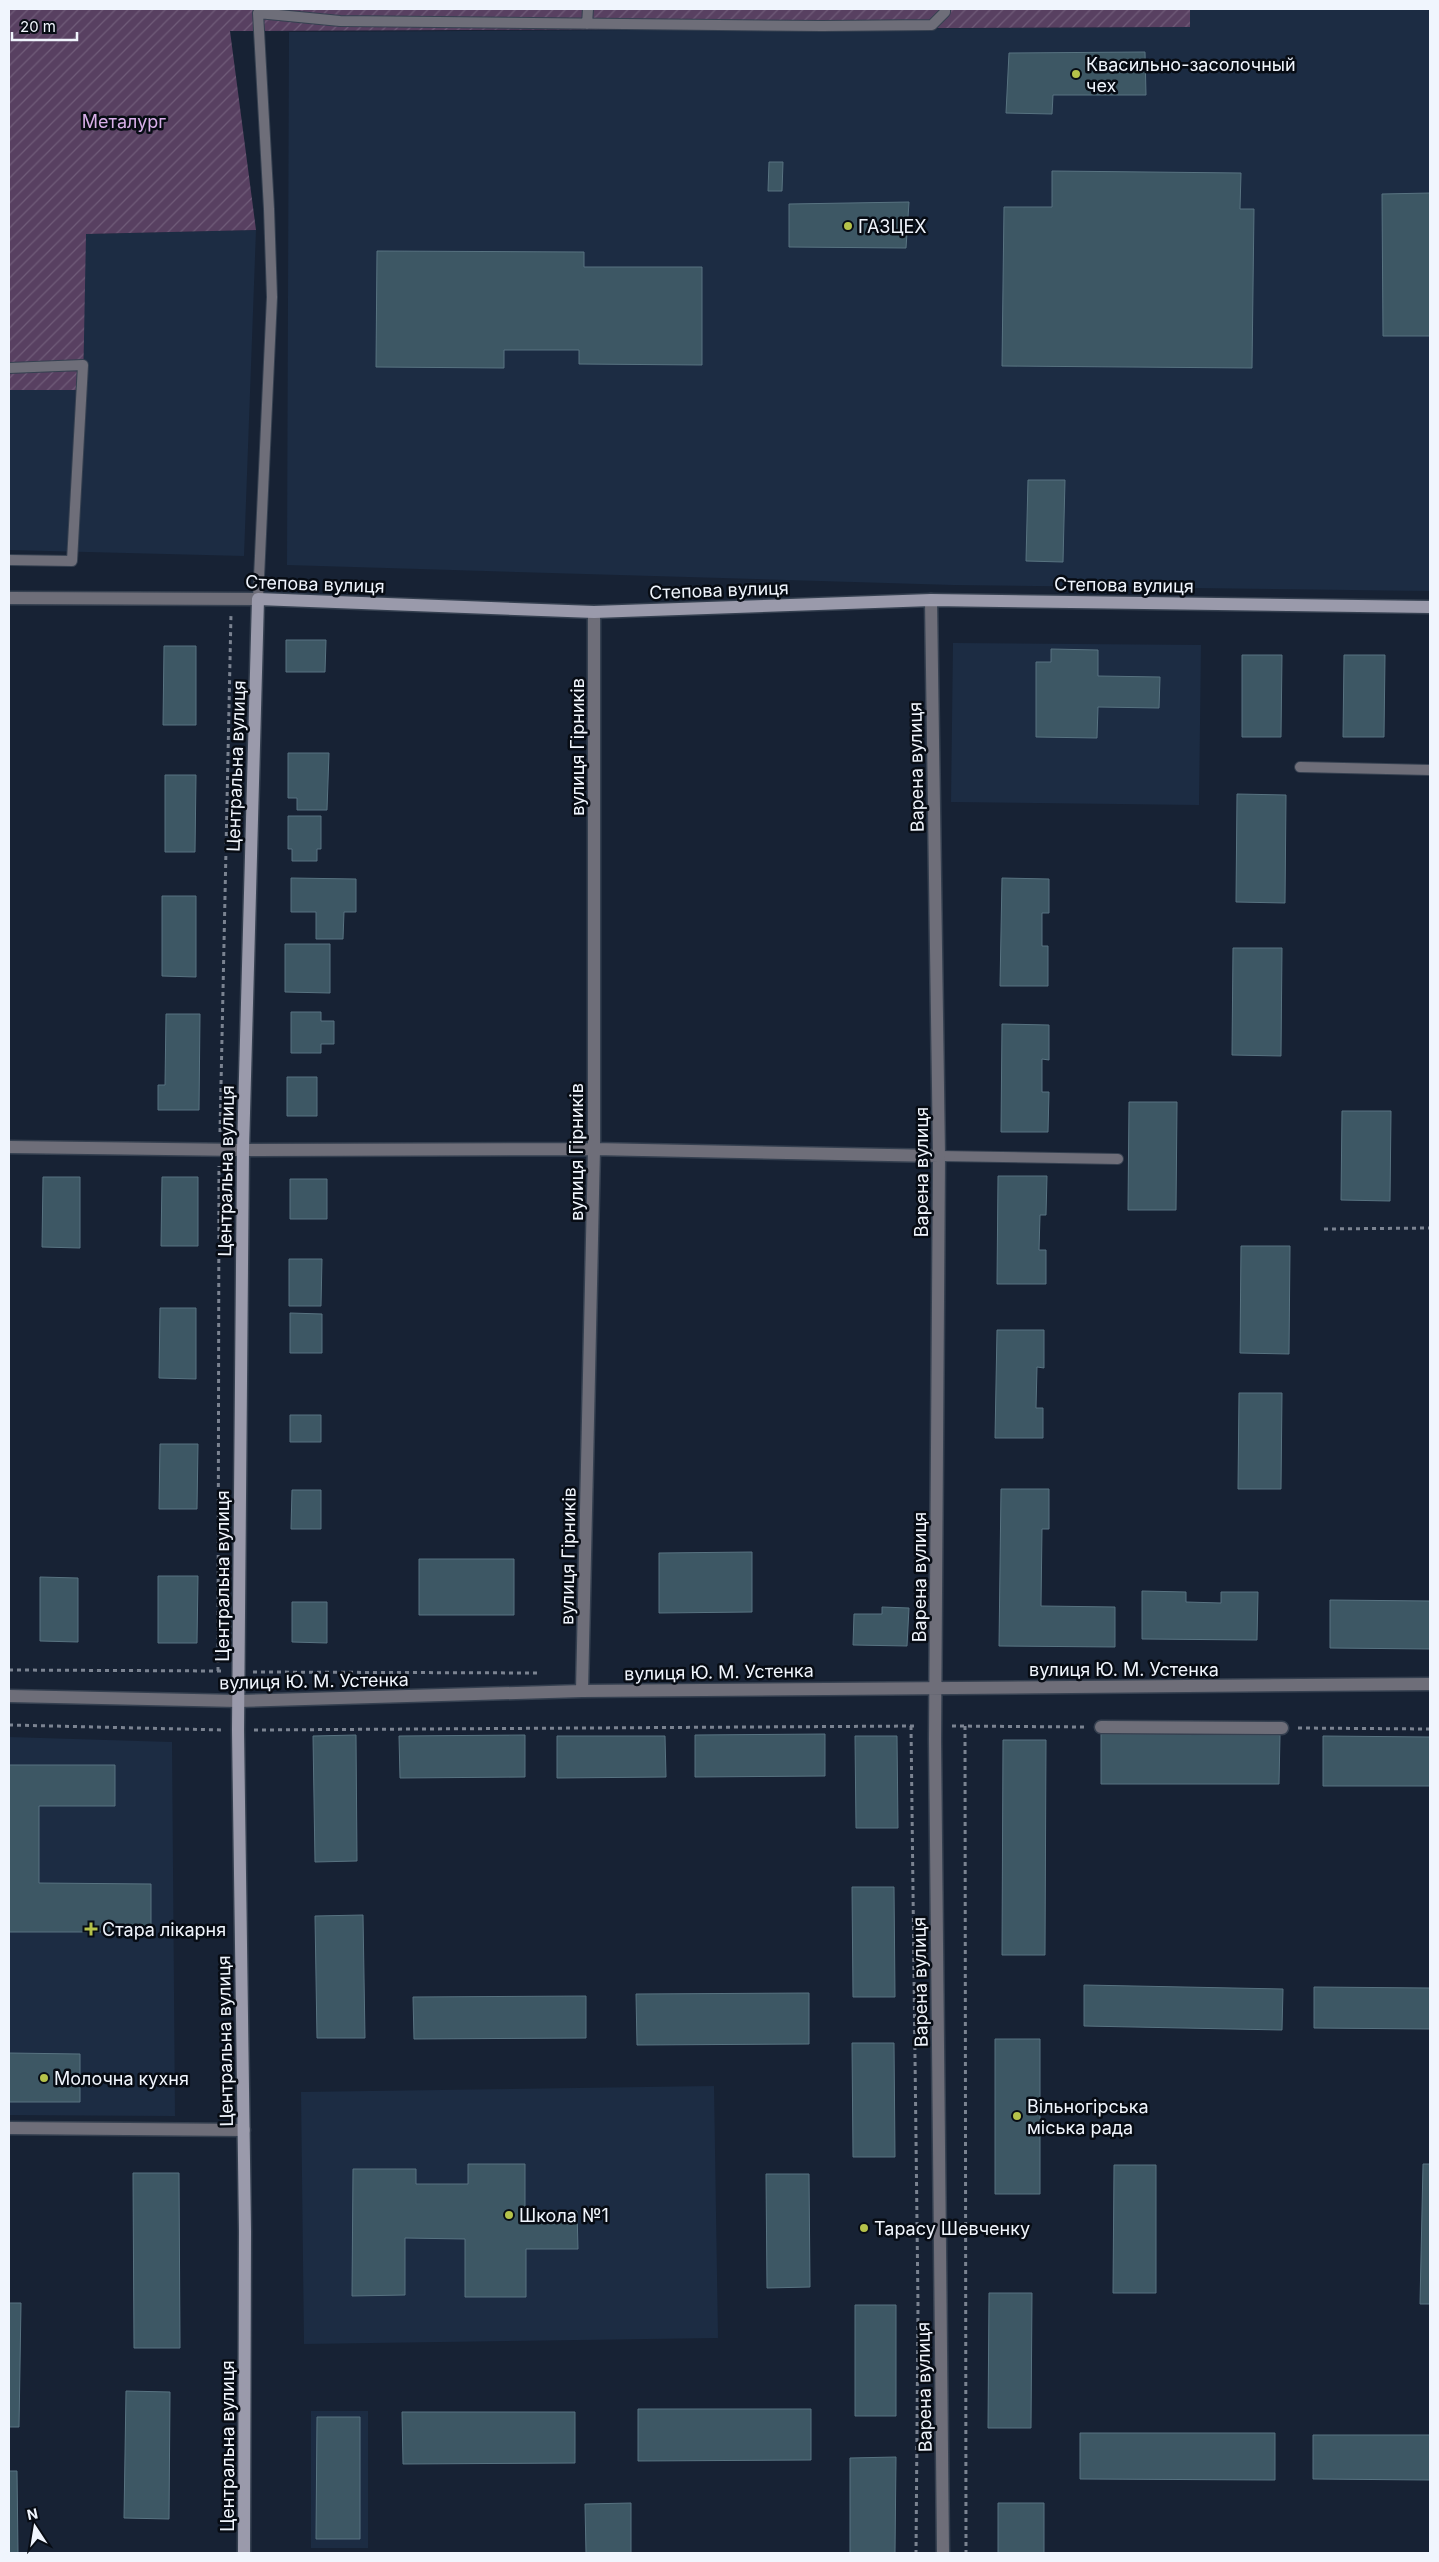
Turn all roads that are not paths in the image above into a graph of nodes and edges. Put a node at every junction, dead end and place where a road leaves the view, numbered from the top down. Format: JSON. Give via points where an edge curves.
{"nodes":[{"id":1,"x":588,"y":9,"type":"edge"},
{"id":2,"x":944,"y":9,"type":"edge"},
{"id":3,"x":587,"y":24,"type":"junction"},
{"id":4,"x":9,"y":368,"type":"edge"},
{"id":5,"x":9,"y":560,"type":"edge"},
{"id":6,"x":9,"y":598,"type":"edge"},
{"id":7,"x":258,"y":599,"type":"junction"},
{"id":8,"x":931,"y":600,"type":"junction"},
{"id":9,"x":1430,"y":607,"type":"edge"},
{"id":10,"x":594,"y":612,"type":"junction"},
{"id":11,"x":1300,"y":768,"type":"dead end"},
{"id":12,"x":1430,"y":770,"type":"edge"},
{"id":13,"x":9,"y":1147,"type":"edge"},
{"id":14,"x":594,"y":1149,"type":"junction"},
{"id":15,"x":243,"y":1150,"type":"junction"},
{"id":16,"x":940,"y":1156,"type":"junction"},
{"id":17,"x":1118,"y":1159,"type":"dead end"},
{"id":18,"x":1430,"y":1684,"type":"edge"},
{"id":19,"x":936,"y":1688,"type":"junction"},
{"id":20,"x":582,"y":1691,"type":"junction"},
{"id":21,"x":9,"y":1696,"type":"edge"},
{"id":22,"x":238,"y":1701,"type":"junction"},
{"id":23,"x":1102,"y":1727,"type":"road end"},
{"id":24,"x":1282,"y":1728,"type":"road end"},
{"id":25,"x":9,"y":2128,"type":"edge"},
{"id":26,"x":244,"y":2130,"type":"junction"},
{"id":27,"x":244,"y":2553,"type":"edge"},
{"id":28,"x":943,"y":2553,"type":"edge"}],
"edges":[{"from":1,"to":3,"type":"lane"},
{"from":2,"to":3,"type":"lane","via":[[945,12],[932,25]]},
{"from":3,"to":7,"type":"lane","via":[[340,21],[258,13],[272,297]]},
{"from":4,"to":5,"type":"lane","via":[[83,365],[72,561]]},
{"from":6,"to":7,"type":"street","name":"Степова вулиця"},
{"from":7,"to":10,"type":"main road","name":"Степова вулиця"},
{"from":7,"to":15,"type":"main road","name":"Центральна вулиця"},
{"from":8,"to":9,"type":"main road","name":"Степова вулиця"},
{"from":8,"to":10,"type":"main road","name":"Степова вулиця"},
{"from":8,"to":16,"type":"street","name":"Варена вулиця"},
{"from":10,"to":14,"type":"street","name":"вулиця Гірників"},
{"from":11,"to":12,"type":"lane"},
{"from":13,"to":15,"type":"street"},
{"from":14,"to":15,"type":"street"},
{"from":14,"to":16,"type":"street"},
{"from":14,"to":20,"type":"street","name":"вулиця Гірників"},
{"from":15,"to":22,"type":"main road","name":"Центральна вулиця"},
{"from":16,"to":17,"type":"lane"},
{"from":16,"to":19,"type":"street","name":"Варена вулиця"},
{"from":18,"to":19,"type":"street","name":"вулиця Ю. М. Устенка"},
{"from":19,"to":20,"type":"street","name":"вулиця Ю. М. Устенка"},
{"from":19,"to":28,"type":"street","name":"Варена вулиця"},
{"from":20,"to":22,"type":"street","name":"вулиця Ю. М. Устенка"},
{"from":21,"to":22,"type":"street","name":"вулиця Ю. М. Устенка"},
{"from":22,"to":26,"type":"main road","name":"Центральна вулиця"},
{"from":23,"to":24,"type":"street"},
{"from":25,"to":26,"type":"street"},
{"from":26,"to":27,"type":"main road","name":"Центральна вулиця"}]}
